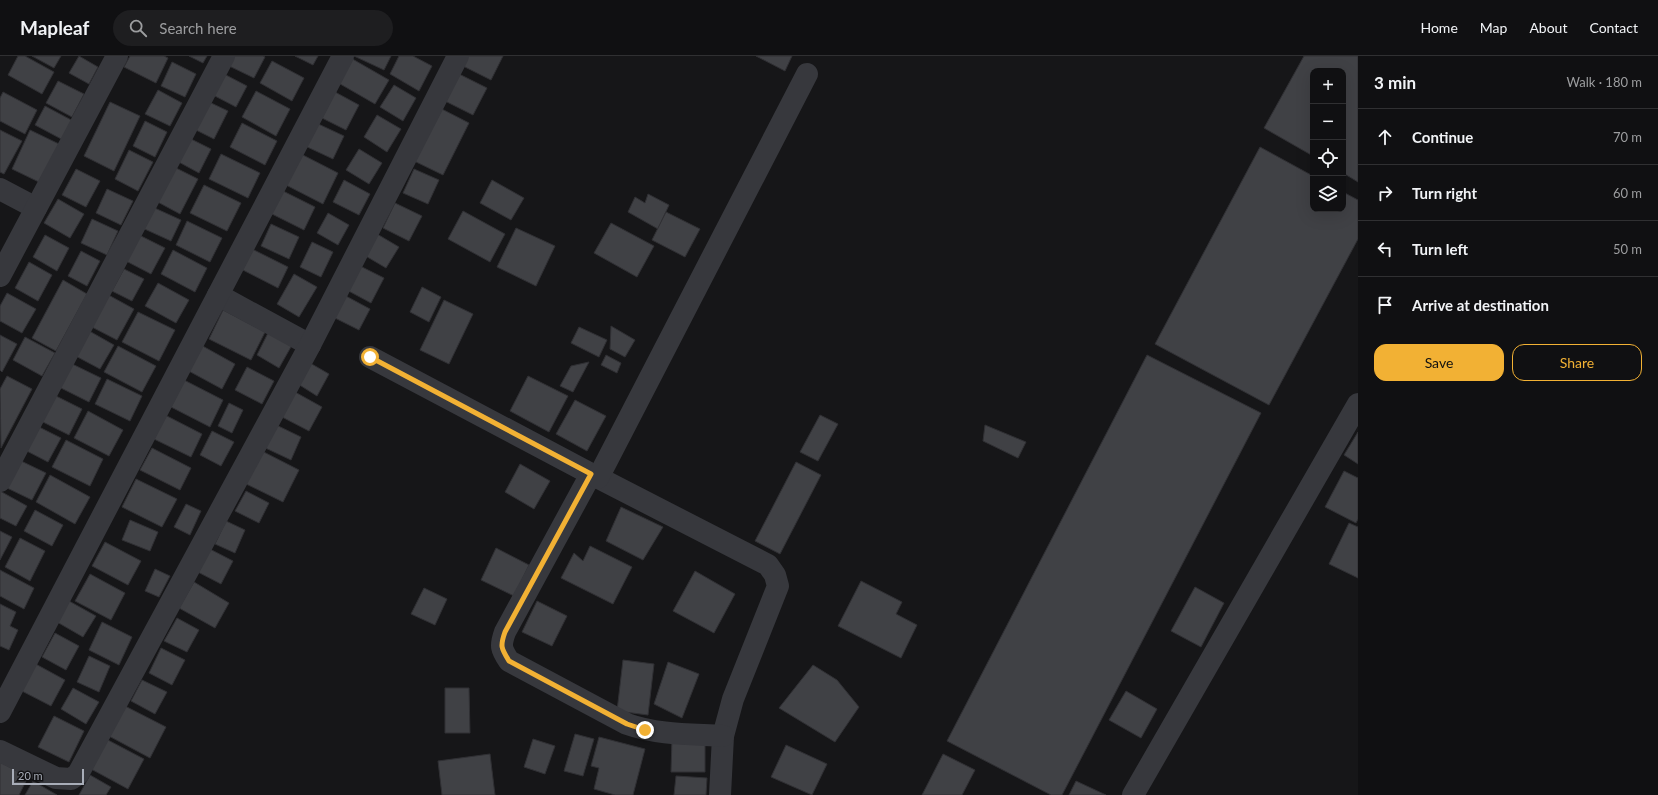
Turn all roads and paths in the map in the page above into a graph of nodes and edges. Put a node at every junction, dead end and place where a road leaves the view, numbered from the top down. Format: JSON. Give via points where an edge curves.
{"nodes":[{"id":1,"x":117,"y":56,"type":"edge"},
{"id":2,"x":224,"y":56,"type":"edge"},
{"id":3,"x":343,"y":56,"type":"edge"},
{"id":4,"x":458,"y":56,"type":"edge"},
{"id":5,"x":807,"y":74,"type":"dead end"},
{"id":6,"x":0,"y":189,"type":"edge"},
{"id":7,"x":36,"y":208,"type":"junction"},
{"id":8,"x":0,"y":276,"type":"edge"},
{"id":9,"x":218,"y":295,"type":"junction"},
{"id":10,"x":310,"y":345,"type":"junction"},
{"id":11,"x":370,"y":357,"type":"dead end"},
{"id":12,"x":1358,"y":404,"type":"edge"},
{"id":13,"x":595,"y":476,"type":"junction"},
{"id":14,"x":0,"y":481,"type":"edge"},
{"id":15,"x":0,"y":712,"type":"edge"},
{"id":16,"x":723,"y":736,"type":"junction"},
{"id":17,"x":0,"y":751,"type":"edge"},
{"id":18,"x":720,"y":795,"type":"edge"},
{"id":19,"x":1133,"y":795,"type":"edge"}],
"edges":[{"from":1,"to":7,"type":"street"},
{"from":2,"to":14,"type":"street"},
{"from":3,"to":9,"type":"street"},
{"from":4,"to":10,"type":"street"},
{"from":5,"to":13,"type":"street"},
{"from":6,"to":7,"type":"street"},
{"from":7,"to":8,"type":"street"},
{"from":9,"to":10,"type":"street"},
{"from":9,"to":15,"type":"street"},
{"from":10,"to":17,"type":"street","via":[[78,774],[71,779],[56,778]]},
{"from":11,"to":13,"type":"street"},
{"from":12,"to":19,"type":"street"},
{"from":13,"to":16,"type":"street","via":[[768,565],[775,575],[778,586],[733,699]]},
{"from":13,"to":16,"type":"street","via":[[505,632],[502,650],[509,661],[627,724],[664,733]]},
{"from":16,"to":18,"type":"street"}]}
